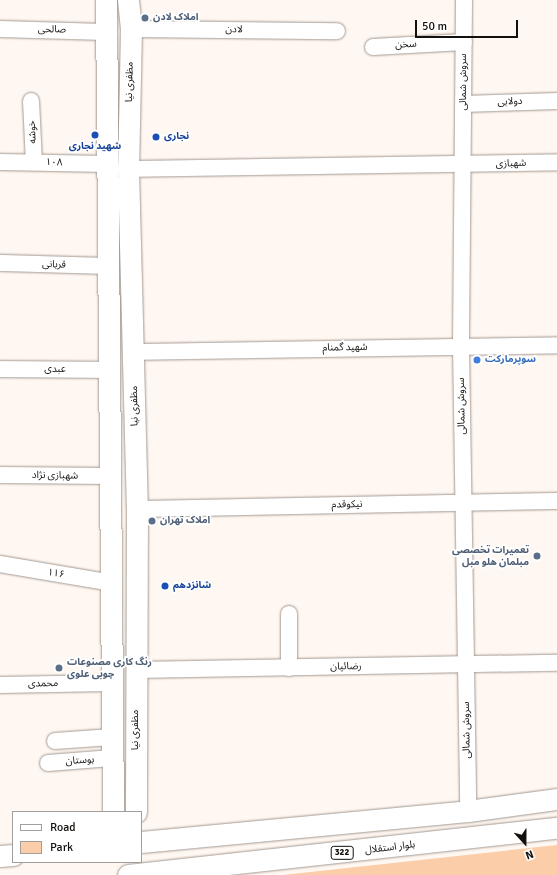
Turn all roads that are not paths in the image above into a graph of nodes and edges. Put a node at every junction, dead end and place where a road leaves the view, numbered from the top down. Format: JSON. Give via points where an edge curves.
{"nodes":[{"id":1,"x":102,"y":0,"type":"edge"},
{"id":2,"x":106,"y":0,"type":"edge"},
{"id":3,"x":128,"y":0,"type":"edge"},
{"id":4,"x":134,"y":0,"type":"edge"},
{"id":5,"x":464,"y":0,"type":"edge"},
{"id":6,"x":0,"y":29,"type":"edge"},
{"id":7,"x":131,"y":29,"type":"junction"},
{"id":8,"x":337,"y":31,"type":"dead end"},
{"id":9,"x":105,"y":32,"type":"junction"},
{"id":10,"x":464,"y":42,"type":"junction"},
{"id":11,"x":373,"y":47,"type":"dead end"},
{"id":12,"x":31,"y":101,"type":"dead end"},
{"id":13,"x":557,"y":101,"type":"edge"},
{"id":14,"x":464,"y":104,"type":"junction"},
{"id":15,"x":0,"y":162,"type":"edge"},
{"id":16,"x":34,"y":162,"type":"junction"},
{"id":17,"x":557,"y":162,"type":"edge"},
{"id":18,"x":107,"y":164,"type":"junction"},
{"id":19,"x":464,"y":165,"type":"junction"},
{"id":20,"x":128,"y":169,"type":"junction"},
{"id":21,"x":0,"y":263,"type":"edge"},
{"id":22,"x":108,"y":266,"type":"junction"},
{"id":23,"x":557,"y":345,"type":"edge"},
{"id":24,"x":461,"y":346,"type":"junction"},
{"id":25,"x":134,"y":352,"type":"junction"},
{"id":26,"x":0,"y":369,"type":"edge"},
{"id":27,"x":109,"y":370,"type":"junction"},
{"id":28,"x":0,"y":475,"type":"edge"},
{"id":29,"x":110,"y":476,"type":"junction"},
{"id":30,"x":557,"y":501,"type":"edge"},
{"id":31,"x":464,"y":503,"type":"junction"},
{"id":32,"x":137,"y":509,"type":"junction"},
{"id":33,"x":0,"y":564,"type":"edge"},
{"id":34,"x":112,"y":583,"type":"junction"},
{"id":35,"x":289,"y":614,"type":"dead end"},
{"id":36,"x":557,"y":662,"type":"edge"},
{"id":37,"x":466,"y":664,"type":"junction"},
{"id":38,"x":289,"y":668,"type":"junction"},
{"id":39,"x":136,"y":670,"type":"junction"},
{"id":40,"x":111,"y":683,"type":"junction"},
{"id":41,"x":0,"y":685,"type":"edge"},
{"id":42,"x":112,"y":737,"type":"junction"},
{"id":43,"x":55,"y":741,"type":"dead end"},
{"id":44,"x":112,"y":758,"type":"junction"},
{"id":45,"x":48,"y":763,"type":"dead end"},
{"id":46,"x":557,"y":799,"type":"edge"},
{"id":47,"x":123,"y":809,"type":"edge"},
{"id":48,"x":468,"y":811,"type":"junction"},
{"id":49,"x":557,"y":828,"type":"edge"},
{"id":50,"x":142,"y":842,"type":"edge"},
{"id":51,"x":12,"y":855,"type":"edge"},
{"id":52,"x":0,"y":856,"type":"edge"},
{"id":53,"x":236,"y":870,"type":"edge"},
{"id":54,"x":128,"y":875,"type":"edge"}],
"edges":[{"from":1,"to":9,"type":"main road"},
{"from":2,"to":9,"type":"main road","name":"مظفری نیا"},
{"from":3,"to":7,"type":"main road","name":"مظفری نیا"},
{"from":4,"to":7,"type":"main road"},
{"from":5,"to":10,"type":"street","name":"سروش شمالی"},
{"from":6,"to":9,"type":"street","name":"صالحی"},
{"from":7,"to":8,"type":"street","name":"لادن"},
{"from":7,"to":20,"type":"main road","name":"مظفری نیا"},
{"from":9,"to":18,"type":"main road","name":"مظفری نیا"},
{"from":10,"to":11,"type":"street","name":"سخن"},
{"from":10,"to":14,"type":"street","name":"سروش شمالی"},
{"from":12,"to":16,"type":"street","name":"خوشه"},
{"from":13,"to":14,"type":"street","name":"دولابی"},
{"from":14,"to":19,"type":"street","name":"سروش شمالی"},
{"from":15,"to":16,"type":"street","name":"۱۰۸"},
{"from":16,"to":18,"type":"street","name":"۱۰۸"},
{"from":17,"to":19,"type":"street","name":"شهبازی"},
{"from":18,"to":22,"type":"main road","name":"مظفری نیا"},
{"from":19,"to":20,"type":"street","name":"شهبازی"},
{"from":19,"to":24,"type":"street","name":"سروش شمالی"},
{"from":20,"to":25,"type":"main road","name":"مظفری نیا"},
{"from":21,"to":22,"type":"street","name":"قربانی"},
{"from":22,"to":27,"type":"main road","name":"مظفری نیا"},
{"from":23,"to":24,"type":"street","name":"شهید گمنام"},
{"from":24,"to":25,"type":"street","name":"شهید گمنام"},
{"from":24,"to":31,"type":"street","name":"سروش شمالی"},
{"from":25,"to":32,"type":"main road","name":"مظفری نیا"},
{"from":26,"to":27,"type":"street","name":"عبدی"},
{"from":27,"to":29,"type":"main road","name":"مظفری نیا"},
{"from":28,"to":29,"type":"street","name":"شهبازی نژاد"},
{"from":29,"to":34,"type":"main road","name":"مظفری نیا"},
{"from":30,"to":31,"type":"street","name":"نیکوقدم"},
{"from":31,"to":32,"type":"street","name":"نیکوقدم"},
{"from":31,"to":37,"type":"street","name":"سروش شمالی"},
{"from":32,"to":39,"type":"main road","name":"مظفری نیا"},
{"from":33,"to":34,"type":"street","name":"۱۱۶"},
{"from":34,"to":40,"type":"main road","name":"مظفری نیا"},
{"from":35,"to":38,"type":"street"},
{"from":36,"to":37,"type":"street","name":"رضائیان"},
{"from":37,"to":38,"type":"street","name":"رضائیان"},
{"from":37,"to":48,"type":"street","name":"سروش شمالی"},
{"from":38,"to":39,"type":"street","name":"رضائیان"},
{"from":39,"to":47,"type":"main road","name":"مظفری نیا"},
{"from":40,"to":41,"type":"street","name":"محمدی"},
{"from":40,"to":42,"type":"main road","name":"مظفری نیا"},
{"from":42,"to":43,"type":"street"},
{"from":42,"to":44,"type":"main road","name":"مظفری نیا"},
{"from":44,"to":45,"type":"street","name":"بوستان"},
{"from":44,"to":47,"type":"main road","name":"مظفری نیا"},
{"from":46,"to":48,"type":"main road"},
{"from":48,"to":50,"type":"main road"},
{"from":49,"to":53,"type":"main road","name":"بلوار استقلال","number":"322"},
{"from":51,"to":52,"type":"main road"},
{"from":53,"to":54,"type":"main road","name":"بلوار استقلال","number":"322"}]}
